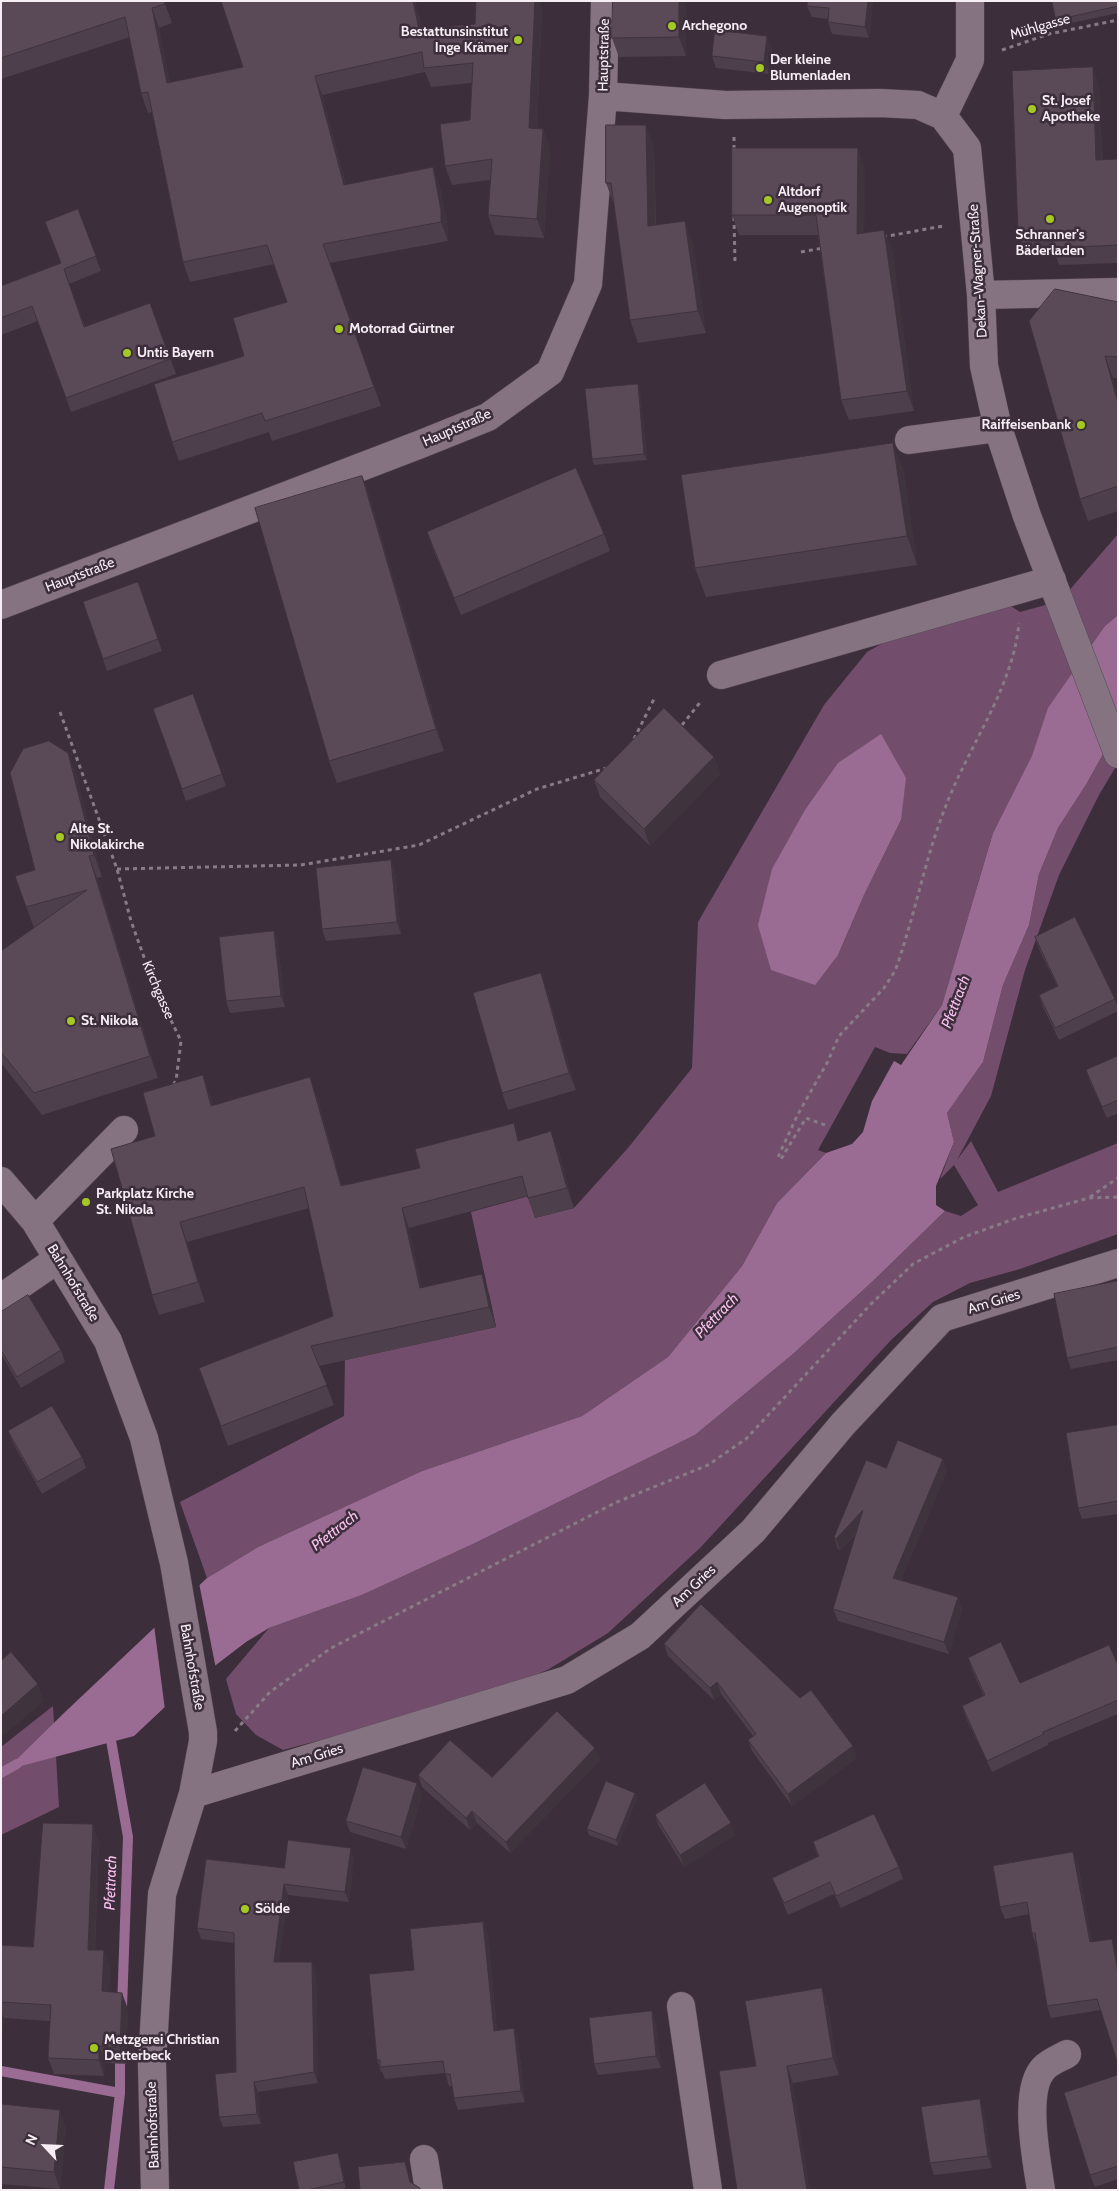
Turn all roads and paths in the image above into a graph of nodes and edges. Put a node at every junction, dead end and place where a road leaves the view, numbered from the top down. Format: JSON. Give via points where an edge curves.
{"nodes":[{"id":1,"x":605,"y":1,"type":"edge"},
{"id":2,"x":970,"y":1,"type":"edge"},
{"id":3,"x":1118,"y":20,"type":"edge"},
{"id":4,"x":970,"y":60,"type":"junction"},
{"id":5,"x":604,"y":96,"type":"junction"},
{"id":6,"x":725,"y":105,"type":"junction"},
{"id":7,"x":943,"y":116,"type":"junction"},
{"id":8,"x":734,"y":158,"type":"edge"},
{"id":9,"x":734,"y":216,"type":"edge"},
{"id":10,"x":975,"y":220,"type":"junction"},
{"id":11,"x":881,"y":238,"type":"edge"},
{"id":12,"x":826,"y":247,"type":"edge"},
{"id":13,"x":801,"y":252,"type":"dead end"},
{"id":14,"x":735,"y":264,"type":"dead end"},
{"id":15,"x":1118,"y":292,"type":"edge"},
{"id":16,"x":981,"y":295,"type":"junction"},
{"id":17,"x":998,"y":428,"type":"junction"},
{"id":18,"x":909,"y":440,"type":"dead end"},
{"id":19,"x":1056,"y":590,"type":"junction"},
{"id":20,"x":1,"y":605,"type":"edge"},
{"id":21,"x":1019,"y":621,"type":"dead end"},
{"id":22,"x":721,"y":675,"type":"dead end"},
{"id":23,"x":654,"y":699,"type":"dead end"},
{"id":24,"x":60,"y":712,"type":"dead end"},
{"id":25,"x":633,"y":742,"type":"edge"},
{"id":26,"x":1118,"y":754,"type":"edge"},
{"id":27,"x":612,"y":766,"type":"edge"},
{"id":28,"x":117,"y":869,"type":"junction"},
{"id":29,"x":171,"y":1087,"type":"edge"},
{"id":30,"x":825,"y":1125,"type":"dead end"},
{"id":31,"x":124,"y":1130,"type":"dead end"},
{"id":32,"x":1118,"y":1178,"type":"edge"},
{"id":33,"x":1,"y":1181,"type":"edge"},
{"id":34,"x":1118,"y":1197,"type":"edge"},
{"id":35,"x":1089,"y":1198,"type":"junction"},
{"id":36,"x":35,"y":1221,"type":"junction"},
{"id":37,"x":58,"y":1259,"type":"junction"},
{"id":38,"x":1118,"y":1262,"type":"edge"},
{"id":39,"x":1,"y":1298,"type":"edge"},
{"id":40,"x":203,"y":1736,"type":"junction"},
{"id":41,"x":193,"y":1794,"type":"junction"},
{"id":42,"x":681,"y":2006,"type":"dead end"},
{"id":43,"x":1067,"y":2054,"type":"dead end"},
{"id":44,"x":424,"y":2159,"type":"dead end"},
{"id":45,"x":155,"y":2190,"type":"edge"},
{"id":46,"x":429,"y":2190,"type":"edge"},
{"id":47,"x":708,"y":2190,"type":"edge"},
{"id":48,"x":1041,"y":2190,"type":"edge"}],
"edges":[{"from":1,"to":5,"type":"street","name":"Hauptstraße"},
{"from":2,"to":4,"type":"street"},
{"from":3,"to":4,"type":"path","name":"Mühlgasse","via":[[1049,34]]},
{"from":4,"to":7,"type":"street"},
{"from":5,"to":6,"type":"street","name":"Dekan-Wagner-Straße"},
{"from":5,"to":20,"type":"street","name":"Hauptstraße","via":[[588,284],[550,372],[488,417]]},
{"from":6,"to":7,"type":"street","name":"Dekan-Wagner-Straße","via":[[899,104],[918,105]]},
{"from":6,"to":8,"type":"path","via":[[734,139]]},
{"from":7,"to":10,"type":"street","name":"Dekan-Wagner-Straße","via":[[967,148]]},
{"from":9,"to":14,"type":"path"},
{"from":10,"to":11,"type":"path"},
{"from":10,"to":16,"type":"street","name":"Dekan-Wagner-Straße"},
{"from":12,"to":13,"type":"path"},
{"from":15,"to":16,"type":"street"},
{"from":16,"to":17,"type":"street","name":"Dekan-Wagner-Straße","via":[[984,366]]},
{"from":17,"to":18,"type":"street"},
{"from":17,"to":19,"type":"street","name":"Dekan-Wagner-Straße","via":[[1026,516]]},
{"from":19,"to":22,"type":"street"},
{"from":19,"to":26,"type":"street","name":"Dekan-Wagner-Straße"},
{"from":21,"to":30,"type":"path","via":[[1018,638],[1003,683],[947,803],[895,971],[884,988],[839,1036],[778,1157],[781,1158],[806,1118]]},
{"from":23,"to":25,"type":"path"},
{"from":24,"to":28,"type":"path","name":"Kirchgasse"},
{"from":27,"to":28,"type":"path","via":[[536,789],[419,844],[301,865]]},
{"from":28,"to":29,"type":"path","name":"Kirchgasse","via":[[154,985],[181,1041],[176,1081]]},
{"from":31,"to":36,"type":"street"},
{"from":32,"to":35,"type":"path"},
{"from":33,"to":36,"type":"street","name":"Bahnhofstraße"},
{"from":34,"to":35,"type":"path"},
{"from":35,"to":40,"type":"path","via":[[964,1237],[913,1264],[871,1304],[746,1439],[716,1460],[617,1502],[331,1648],[270,1692],[236,1730]]},
{"from":36,"to":37,"type":"street","name":"Bahnhofstraße"},
{"from":37,"to":39,"type":"street"},
{"from":37,"to":40,"type":"street","name":"Bahnhofstraße","via":[[108,1340],[144,1438],[174,1563]]},
{"from":38,"to":41,"type":"street","name":"Am Gries","via":[[942,1318],[843,1424],[754,1531],[640,1636],[567,1680]]},
{"from":40,"to":41,"type":"street","name":"Bahnhofstraße"},
{"from":41,"to":45,"type":"street","name":"Bahnhofstraße","via":[[162,1894],[152,2064]]},
{"from":42,"to":47,"type":"street"},
{"from":43,"to":48,"type":"street","via":[[1043,2068],[1034,2090],[1035,2149]]},
{"from":44,"to":46,"type":"street"}]}
